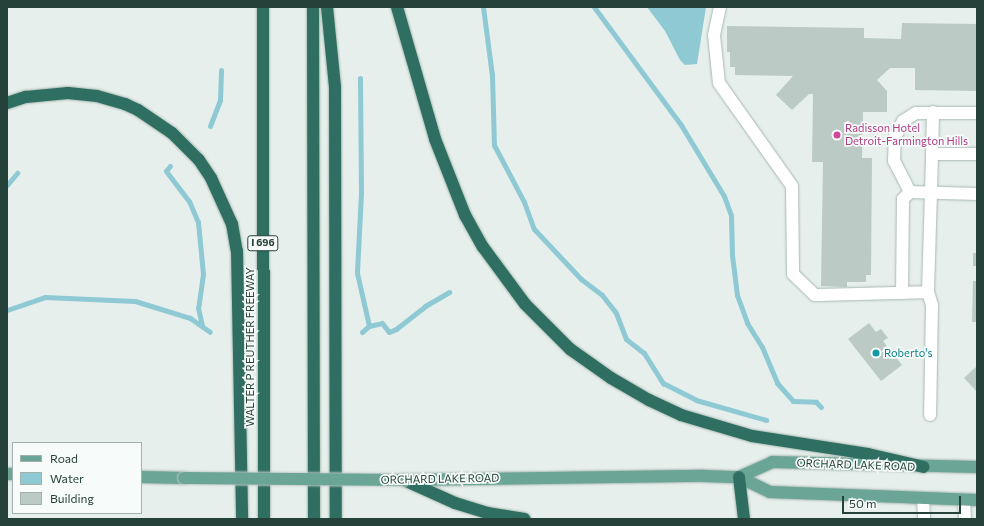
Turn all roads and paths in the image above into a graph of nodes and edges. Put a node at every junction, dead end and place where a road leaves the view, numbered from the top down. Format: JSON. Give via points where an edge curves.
{"nodes":[{"id":1,"x":263,"y":7,"type":"edge"},
{"id":2,"x":313,"y":7,"type":"edge"},
{"id":3,"x":327,"y":7,"type":"edge"},
{"id":4,"x":397,"y":7,"type":"edge"},
{"id":5,"x":720,"y":7,"type":"edge"},
{"id":6,"x":7,"y":103,"type":"edge"},
{"id":7,"x":932,"y":112,"type":"junction"},
{"id":8,"x":977,"y":113,"type":"edge"},
{"id":9,"x":932,"y":154,"type":"junction"},
{"id":10,"x":977,"y":154,"type":"edge"},
{"id":11,"x":910,"y":192,"type":"junction"},
{"id":12,"x":931,"y":193,"type":"junction"},
{"id":13,"x":977,"y":194,"type":"edge"},
{"id":14,"x":928,"y":292,"type":"junction"},
{"id":15,"x":902,"y":293,"type":"junction"},
{"id":16,"x":930,"y":415,"type":"dead end"},
{"id":17,"x":924,"y":466,"type":"junction"},
{"id":18,"x":977,"y":467,"type":"edge"},
{"id":19,"x":142,"y":477,"type":"edge"},
{"id":20,"x":739,"y":477,"type":"junction"},
{"id":21,"x":404,"y":480,"type":"junction"},
{"id":22,"x":923,"y":498,"type":"junction"},
{"id":23,"x":964,"y":500,"type":"junction"},
{"id":24,"x":977,"y":500,"type":"edge"},
{"id":25,"x":242,"y":519,"type":"edge"},
{"id":26,"x":264,"y":519,"type":"edge"},
{"id":27,"x":314,"y":519,"type":"edge"},
{"id":28,"x":336,"y":519,"type":"edge"},
{"id":29,"x":525,"y":519,"type":"edge"},
{"id":30,"x":744,"y":519,"type":"edge"},
{"id":31,"x":924,"y":519,"type":"edge"},
{"id":32,"x":965,"y":519,"type":"edge"}],
"edges":[{"from":1,"to":26,"type":"highway","name":"WALTER P REUTHER FREEWAY","number":"I 696"},
{"from":2,"to":27,"type":"highway"},
{"from":3,"to":28,"type":"highway","via":[[335,87]]},
{"from":4,"to":17,"type":"highway","via":[[435,139],[465,215],[487,252],[525,304],[570,349],[611,378],[681,415],[752,436],[868,454]]},
{"from":5,"to":15,"type":"lane","via":[[714,35],[719,83],[792,186],[793,274],[815,295]]},
{"from":6,"to":25,"type":"highway","via":[[26,97],[68,93],[97,96],[125,104],[172,133],[199,160],[212,178],[232,224],[238,251]]},
{"from":7,"to":8,"type":"lane"},
{"from":7,"to":9,"type":"lane"},
{"from":7,"to":11,"type":"lane","via":[[916,113],[903,121],[895,137],[894,161]]},
{"from":9,"to":10,"type":"lane"},
{"from":9,"to":12,"type":"lane"},
{"from":11,"to":12,"type":"lane"},
{"from":11,"to":15,"type":"lane","via":[[903,199]]},
{"from":12,"to":13,"type":"lane"},
{"from":12,"to":14,"type":"lane"},
{"from":14,"to":15,"type":"lane"},
{"from":14,"to":16,"type":"lane","via":[[932,305]]},
{"from":17,"to":18,"type":"main road","name":"ORCHARD LAKE ROAD"},
{"from":17,"to":20,"type":"main road","name":"ORCHARD LAKE ROAD","via":[[772,462]]},
{"from":19,"to":21,"type":"main road","name":"ORCHARD LAKE ROAD","bridge":true},
{"from":20,"to":21,"type":"main road","name":"ORCHARD LAKE ROAD"},
{"from":20,"to":22,"type":"main road","name":"ORCHARD LAKE ROAD","via":[[770,492]]},
{"from":20,"to":30,"type":"highway"},
{"from":21,"to":29,"type":"highway","via":[[481,511]]},
{"from":22,"to":23,"type":"main road","name":"ORCHARD LAKE ROAD"},
{"from":22,"to":31,"type":"lane"},
{"from":23,"to":24,"type":"main road","name":"ORCHARD LAKE ROAD"},
{"from":23,"to":32,"type":"lane"}]}
